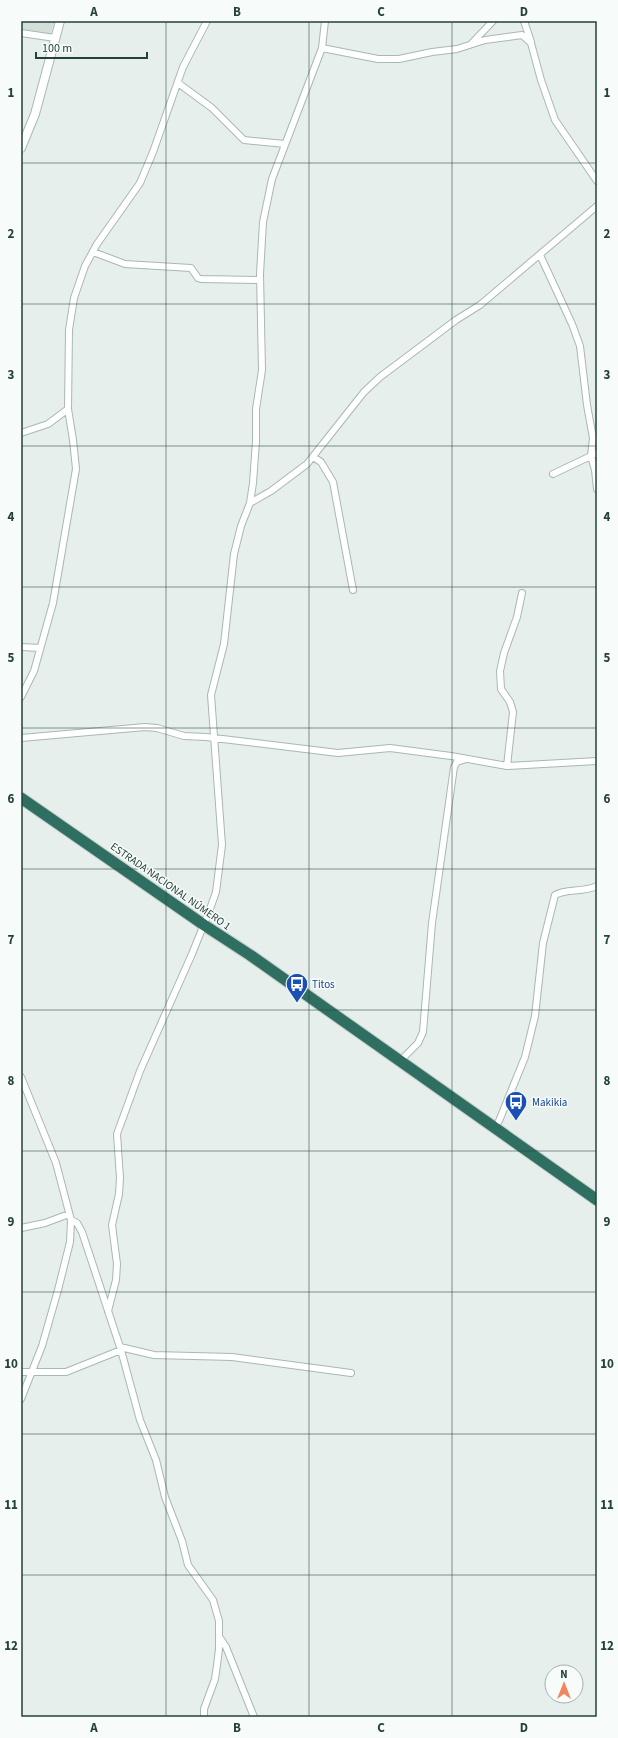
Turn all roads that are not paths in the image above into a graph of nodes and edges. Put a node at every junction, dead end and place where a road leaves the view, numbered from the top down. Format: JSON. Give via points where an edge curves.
{"nodes":[{"id":1,"x":60,"y":21,"type":"edge"},
{"id":2,"x":207,"y":21,"type":"edge"},
{"id":3,"x":325,"y":21,"type":"edge"},
{"id":4,"x":493,"y":21,"type":"edge"},
{"id":5,"x":524,"y":21,"type":"edge"},
{"id":6,"x":21,"y":33,"type":"edge"},
{"id":7,"x":55,"y":38,"type":"junction"},
{"id":8,"x":531,"y":43,"type":"junction"},
{"id":9,"x":470,"y":45,"type":"junction"},
{"id":10,"x":322,"y":48,"type":"junction"},
{"id":11,"x":178,"y":83,"type":"junction"},
{"id":12,"x":285,"y":144,"type":"junction"},
{"id":13,"x":21,"y":148,"type":"edge"},
{"id":14,"x":597,"y":181,"type":"edge"},
{"id":15,"x":597,"y":206,"type":"edge"},
{"id":16,"x":93,"y":252,"type":"junction"},
{"id":17,"x":540,"y":255,"type":"junction"},
{"id":18,"x":260,"y":280,"type":"junction"},
{"id":19,"x":68,"y":409,"type":"junction"},
{"id":20,"x":21,"y":433,"type":"edge"},
{"id":21,"x":594,"y":455,"type":"edge"},
{"id":22,"x":313,"y":457,"type":"junction"},
{"id":23,"x":553,"y":474,"type":"dead end"},
{"id":24,"x":597,"y":489,"type":"edge"},
{"id":25,"x":250,"y":503,"type":"junction"},
{"id":26,"x":353,"y":590,"type":"dead end"},
{"id":27,"x":522,"y":593,"type":"dead end"},
{"id":28,"x":21,"y":647,"type":"edge"},
{"id":29,"x":40,"y":648,"type":"junction"},
{"id":30,"x":21,"y":698,"type":"edge"},
{"id":31,"x":21,"y":738,"type":"edge"},
{"id":32,"x":214,"y":738,"type":"junction"},
{"id":33,"x":467,"y":759,"type":"junction"},
{"id":34,"x":597,"y":761,"type":"edge"},
{"id":35,"x":507,"y":766,"type":"junction"},
{"id":36,"x":21,"y":798,"type":"edge"},
{"id":37,"x":597,"y":886,"type":"edge"},
{"id":38,"x":204,"y":925,"type":"junction"},
{"id":39,"x":405,"y":1056,"type":"dead end"},
{"id":40,"x":21,"y":1077,"type":"edge"},
{"id":41,"x":499,"y":1121,"type":"dead end"},
{"id":42,"x":597,"y":1200,"type":"edge"},
{"id":43,"x":70,"y":1217,"type":"junction"},
{"id":44,"x":21,"y":1228,"type":"edge"},
{"id":45,"x":108,"y":1311,"type":"junction"},
{"id":46,"x":121,"y":1348,"type":"junction"},
{"id":47,"x":21,"y":1372,"type":"edge"},
{"id":48,"x":32,"y":1372,"type":"junction"},
{"id":49,"x":351,"y":1373,"type":"dead end"},
{"id":50,"x":21,"y":1399,"type":"edge"},
{"id":51,"x":220,"y":1638,"type":"junction"},
{"id":52,"x":204,"y":1717,"type":"edge"},
{"id":53,"x":254,"y":1717,"type":"edge"}],
"edges":[{"from":1,"to":7,"type":"street"},
{"from":2,"to":11,"type":"street","via":[[183,67]]},
{"from":3,"to":10,"type":"street"},
{"from":4,"to":9,"type":"street"},
{"from":5,"to":8,"type":"street"},
{"from":6,"to":7,"type":"street"},
{"from":7,"to":13,"type":"street","via":[[35,114]]},
{"from":8,"to":9,"type":"street","via":[[522,35],[516,35]]},
{"from":8,"to":14,"type":"street","via":[[555,120]]},
{"from":9,"to":10,"type":"street","via":[[399,59],[378,59]]},
{"from":10,"to":12,"type":"street"},
{"from":11,"to":12,"type":"street","via":[[212,108],[244,140]]},
{"from":11,"to":16,"type":"street","via":[[140,182]]},
{"from":12,"to":18,"type":"street","via":[[272,179],[262,222]]},
{"from":15,"to":17,"type":"street"},
{"from":16,"to":18,"type":"street","via":[[125,264],[191,268],[201,279]]},
{"from":16,"to":19,"type":"street","via":[[85,266],[71,313]]},
{"from":17,"to":21,"type":"street","via":[[580,346]]},
{"from":17,"to":22,"type":"street","via":[[480,305],[380,377],[364,392]]},
{"from":18,"to":25,"type":"street","via":[[262,370],[256,409],[255,460]]},
{"from":19,"to":20,"type":"street","via":[[48,424]]},
{"from":19,"to":29,"type":"street","via":[[76,469],[53,603]]},
{"from":21,"to":23,"type":"street"},
{"from":21,"to":24,"type":"street"},
{"from":22,"to":25,"type":"street","via":[[307,464]]},
{"from":22,"to":26,"type":"street","via":[[322,462],[333,482]]},
{"from":25,"to":32,"type":"street","via":[[234,554],[224,644],[211,695]]},
{"from":27,"to":35,"type":"street","via":[[500,671],[501,689],[510,702],[512,712]]},
{"from":28,"to":29,"type":"street"},
{"from":29,"to":30,"type":"street","via":[[34,671]]},
{"from":31,"to":32,"type":"street","via":[[144,727],[184,736]]},
{"from":32,"to":33,"type":"street","via":[[338,753],[390,748]]},
{"from":32,"to":38,"type":"street","via":[[222,845],[216,892]]},
{"from":33,"to":35,"type":"street"},
{"from":33,"to":39,"type":"street","via":[[457,762],[454,767],[448,804],[432,923],[423,1032],[418,1043]]},
{"from":34,"to":35,"type":"street"},
{"from":36,"to":38,"type":"highway","name":"ESTRADA NACIONAL NÚMERO 1"},
{"from":37,"to":41,"type":"street","via":[[587,891],[562,891],[555,895],[543,943],[534,1016],[525,1057]]},
{"from":38,"to":42,"type":"highway","name":"ESTRADA NACIONAL NÚMERO 1"},
{"from":38,"to":45,"type":"street","via":[[140,1071],[117,1134],[119,1189],[112,1225],[117,1264],[116,1280]]},
{"from":40,"to":43,"type":"street","via":[[56,1163]]},
{"from":43,"to":44,"type":"street"},
{"from":43,"to":45,"type":"street","via":[[82,1232]]},
{"from":43,"to":48,"type":"street","via":[[70,1242],[42,1346]]},
{"from":45,"to":46,"type":"street"},
{"from":46,"to":48,"type":"street","via":[[66,1372]]},
{"from":46,"to":49,"type":"street","via":[[154,1355],[232,1357]]},
{"from":46,"to":51,"type":"street","via":[[140,1420],[156,1460],[170,1514],[188,1565],[213,1600],[220,1621]]},
{"from":47,"to":48,"type":"street"},
{"from":48,"to":50,"type":"street"},
{"from":51,"to":52,"type":"street","via":[[215,1679],[204,1709]]},
{"from":51,"to":53,"type":"street"}]}
